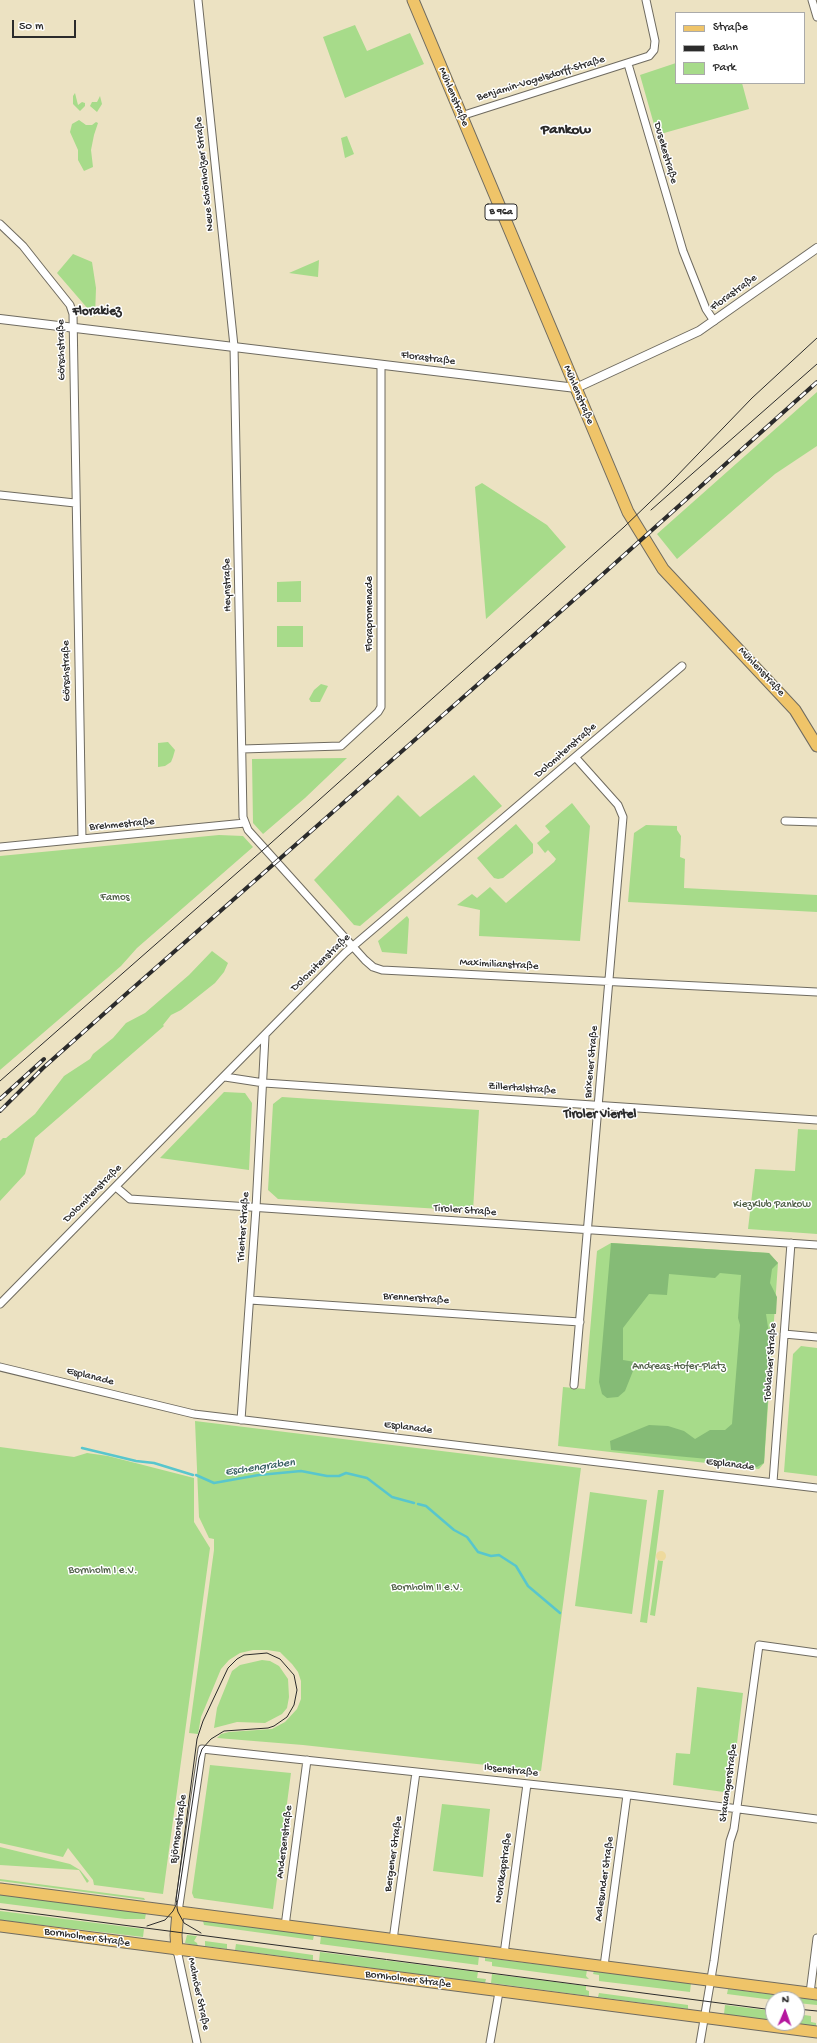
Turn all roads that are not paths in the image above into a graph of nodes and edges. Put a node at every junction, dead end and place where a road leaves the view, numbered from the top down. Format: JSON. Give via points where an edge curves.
{"nodes":[{"id":1,"x":198,"y":0,"type":"edge"},
{"id":2,"x":413,"y":0,"type":"edge"},
{"id":3,"x":646,"y":0,"type":"edge"},
{"id":4,"x":812,"y":0,"type":"edge"},
{"id":5,"x":817,"y":17,"type":"edge"},
{"id":6,"x":628,"y":64,"type":"junction"},
{"id":7,"x":461,"y":116,"type":"junction"},
{"id":8,"x":0,"y":224,"type":"edge"},
{"id":9,"x":817,"y":248,"type":"edge"},
{"id":10,"x":0,"y":318,"type":"edge"},
{"id":11,"x":714,"y":321,"type":"junction"},
{"id":12,"x":73,"y":327,"type":"junction"},
{"id":13,"x":234,"y":346,"type":"junction"},
{"id":14,"x":382,"y":365,"type":"junction"},
{"id":15,"x":576,"y":388,"type":"junction"},
{"id":16,"x":0,"y":495,"type":"edge"},
{"id":17,"x":75,"y":503,"type":"junction"},
{"id":18,"x":682,"y":666,"type":"dead end"},
{"id":19,"x":817,"y":746,"type":"edge"},
{"id":20,"x":242,"y":749,"type":"junction"},
{"id":21,"x":576,"y":758,"type":"junction"},
{"id":22,"x":785,"y":821,"type":"dead end"},
{"id":23,"x":817,"y":822,"type":"edge"},
{"id":24,"x":245,"y":823,"type":"junction"},
{"id":25,"x":82,"y":839,"type":"junction"},
{"id":26,"x":0,"y":847,"type":"edge"},
{"id":27,"x":352,"y":946,"type":"junction"},
{"id":28,"x":610,"y":982,"type":"junction"},
{"id":29,"x":817,"y":992,"type":"edge"},
{"id":30,"x":265,"y":1036,"type":"junction"},
{"id":31,"x":225,"y":1077,"type":"junction"},
{"id":32,"x":264,"y":1083,"type":"junction"},
{"id":33,"x":599,"y":1106,"type":"junction"},
{"id":34,"x":817,"y":1120,"type":"edge"},
{"id":35,"x":116,"y":1187,"type":"junction"},
{"id":36,"x":256,"y":1208,"type":"junction"},
{"id":37,"x":588,"y":1230,"type":"junction"},
{"id":38,"x":790,"y":1243,"type":"junction"},
{"id":39,"x":817,"y":1245,"type":"edge"},
{"id":40,"x":250,"y":1300,"type":"junction"},
{"id":41,"x":0,"y":1304,"type":"edge"},
{"id":42,"x":580,"y":1322,"type":"junction"},
{"id":43,"x":784,"y":1334,"type":"junction"},
{"id":44,"x":817,"y":1337,"type":"edge"},
{"id":45,"x":0,"y":1367,"type":"edge"},
{"id":46,"x":574,"y":1385,"type":"dead end"},
{"id":47,"x":241,"y":1420,"type":"junction"},
{"id":48,"x":773,"y":1482,"type":"junction"},
{"id":49,"x":817,"y":1488,"type":"edge"},
{"id":50,"x":817,"y":1653,"type":"edge"},
{"id":51,"x":202,"y":1749,"type":"joint"},
{"id":52,"x":307,"y":1760,"type":"junction"},
{"id":53,"x":416,"y":1772,"type":"junction"},
{"id":54,"x":527,"y":1784,"type":"junction"},
{"id":55,"x":627,"y":1795,"type":"junction"},
{"id":56,"x":737,"y":1809,"type":"junction"},
{"id":57,"x":817,"y":1820,"type":"edge"},
{"id":58,"x":0,"y":1889,"type":"edge"},
{"id":59,"x":178,"y":1912,"type":"junction"},
{"id":60,"x":0,"y":1926,"type":"edge"},
{"id":61,"x":285,"y":1926,"type":"junction"},
{"id":62,"x":817,"y":1938,"type":"edge"},
{"id":63,"x":393,"y":1940,"type":"junction"},
{"id":64,"x":177,"y":1950,"type":"junction"},
{"id":65,"x":504,"y":1954,"type":"junction"},
{"id":66,"x":604,"y":1966,"type":"junction"},
{"id":67,"x":710,"y":1981,"type":"junction"},
{"id":68,"x":499,"y":1992,"type":"junction"},
{"id":69,"x":813,"y":1994,"type":"edge"},
{"id":70,"x":704,"y":2018,"type":"junction"},
{"id":71,"x":817,"y":2032,"type":"edge"},
{"id":72,"x":197,"y":2043,"type":"edge"},
{"id":73,"x":490,"y":2043,"type":"edge"},
{"id":74,"x":700,"y":2043,"type":"edge"}],
"edges":[{"from":1,"to":13,"type":"street","name":"Neue Schönholzer Straße"},
{"from":2,"to":7,"type":"main road","name":"Mühlenstraße","number":"B 96a"},
{"from":3,"to":6,"type":"street","via":[[654,35],[654,50],[645,58]]},
{"from":4,"to":5,"type":"street"},
{"from":6,"to":7,"type":"street","name":"Benjamin-Vogelsdorff-Straße"},
{"from":6,"to":11,"type":"street","name":"Dusekestraße","via":[[682,252]]},
{"from":7,"to":15,"type":"main road","name":"Mühlenstraße","number":"B 96a"},
{"from":8,"to":12,"type":"street","name":"Görschstraße","via":[[23,246],[70,306]]},
{"from":9,"to":11,"type":"street","name":"Florastraße"},
{"from":10,"to":12,"type":"street","name":"Florastraße"},
{"from":11,"to":15,"type":"street","name":"Florastraße","via":[[692,335]]},
{"from":12,"to":13,"type":"street","name":"Florastraße"},
{"from":12,"to":17,"type":"street","name":"Görschstraße"},
{"from":13,"to":14,"type":"street","name":"Florastraße"},
{"from":13,"to":20,"type":"street","name":"Heynstraße"},
{"from":14,"to":15,"type":"street","name":"Florastraße"},
{"from":14,"to":20,"type":"street","name":"Florapromenade","via":[[380,709],[341,746]]},
{"from":15,"to":19,"type":"main road","name":"Mühlenstraße","number":"B 96a","via":[[628,512],[663,569],[795,710]]},
{"from":16,"to":17,"type":"street"},
{"from":17,"to":25,"type":"street","name":"Görschstraße"},
{"from":18,"to":21,"type":"street","name":"Dolomitenstraße"},
{"from":20,"to":24,"type":"street","name":"Heynstraße"},
{"from":21,"to":27,"type":"street","name":"Dolomitenstraße"},
{"from":21,"to":28,"type":"street","name":"Brixener Straße","via":[[618,805],[623,817]]},
{"from":22,"to":23,"type":"street"},
{"from":24,"to":25,"type":"street","name":"Brehmestraße"},
{"from":24,"to":27,"type":"street","name":"Maximilianstraße","via":[[248,830]]},
{"from":25,"to":26,"type":"street","name":"Brehmestraße"},
{"from":27,"to":28,"type":"street","name":"Maximilianstraße","via":[[372,967],[382,970]]},
{"from":27,"to":30,"type":"street","name":"Dolomitenstraße"},
{"from":28,"to":29,"type":"street","name":"Maximilianstraße"},
{"from":28,"to":33,"type":"street","name":"Brixener Straße"},
{"from":30,"to":31,"type":"street","name":"Dolomitenstraße"},
{"from":30,"to":32,"type":"street","name":"Trienter Straße"},
{"from":31,"to":32,"type":"street","name":"Zillertalstraße"},
{"from":31,"to":35,"type":"street","name":"Dolomitenstraße"},
{"from":32,"to":33,"type":"street","name":"Zillertalstraße"},
{"from":32,"to":36,"type":"street","name":"Trienter Straße"},
{"from":33,"to":34,"type":"street","name":"Zillertalstraße"},
{"from":33,"to":37,"type":"street","name":"Brixener Straße"},
{"from":35,"to":36,"type":"street","name":"Tiroler Straße","via":[[130,1199]]},
{"from":35,"to":41,"type":"street","name":"Dolomitenstraße"},
{"from":36,"to":37,"type":"street","name":"Tiroler Straße"},
{"from":36,"to":40,"type":"street","name":"Trienter Straße"},
{"from":37,"to":38,"type":"street","name":"Tiroler Straße"},
{"from":37,"to":42,"type":"street","name":"Brixener Straße"},
{"from":38,"to":39,"type":"street","name":"Tiroler Straße"},
{"from":38,"to":43,"type":"street","name":"Toblacher Straße"},
{"from":40,"to":42,"type":"street","name":"Brennerstraße"},
{"from":40,"to":47,"type":"street","name":"Trienter Straße"},
{"from":42,"to":46,"type":"street","name":"Brixener Straße"},
{"from":43,"to":44,"type":"street"},
{"from":43,"to":48,"type":"street","name":"Toblacher Straße"},
{"from":45,"to":47,"type":"street","name":"Esplanade","via":[[194,1414]]},
{"from":47,"to":48,"type":"street","name":"Esplanade"},
{"from":48,"to":49,"type":"street","name":"Esplanade"},
{"from":50,"to":56,"type":"street","name":"Stavangerstraße","via":[[759,1645]]},
{"from":51,"to":52,"type":"street","name":"Ibsenstraße"},
{"from":51,"to":59,"type":"street","name":"Björnsonstraße"},
{"from":52,"to":53,"type":"street","name":"Ibsenstraße"},
{"from":52,"to":61,"type":"street","name":"Andersenstraße"},
{"from":53,"to":54,"type":"street","name":"Ibsenstraße"},
{"from":53,"to":63,"type":"street","name":"Bergener Straße"},
{"from":54,"to":55,"type":"street","name":"Ibsenstraße"},
{"from":54,"to":65,"type":"street","name":"Nordkapstraße"},
{"from":55,"to":56,"type":"street","name":"Ibsenstraße"},
{"from":55,"to":66,"type":"street","name":"Aalesunder Straße"},
{"from":56,"to":57,"type":"street","name":"Ibsenstraße"},
{"from":56,"to":67,"type":"street","name":"Stavangerstraße"},
{"from":58,"to":59,"type":"main road"},
{"from":59,"to":61,"type":"main road"},
{"from":59,"to":64,"type":"main road"},
{"from":60,"to":64,"type":"main road","name":"Bornholmer Straße"},
{"from":61,"to":63,"type":"main road"},
{"from":62,"to":69,"type":"street"},
{"from":63,"to":65,"type":"main road"},
{"from":64,"to":68,"type":"main road","name":"Bornholmer Straße"},
{"from":64,"to":72,"type":"street","name":"Malmöer Straße"},
{"from":65,"to":66,"type":"main road"},
{"from":66,"to":67,"type":"main road"},
{"from":67,"to":69,"type":"main road"},
{"from":67,"to":70,"type":"street","name":"Stavangerstraße"},
{"from":68,"to":70,"type":"main road","name":"Bornholmer Straße"},
{"from":68,"to":73,"type":"street"},
{"from":70,"to":71,"type":"main road","name":"Bornholmer Straße"},
{"from":70,"to":74,"type":"street","name":"Stavangerstraße"}]}
